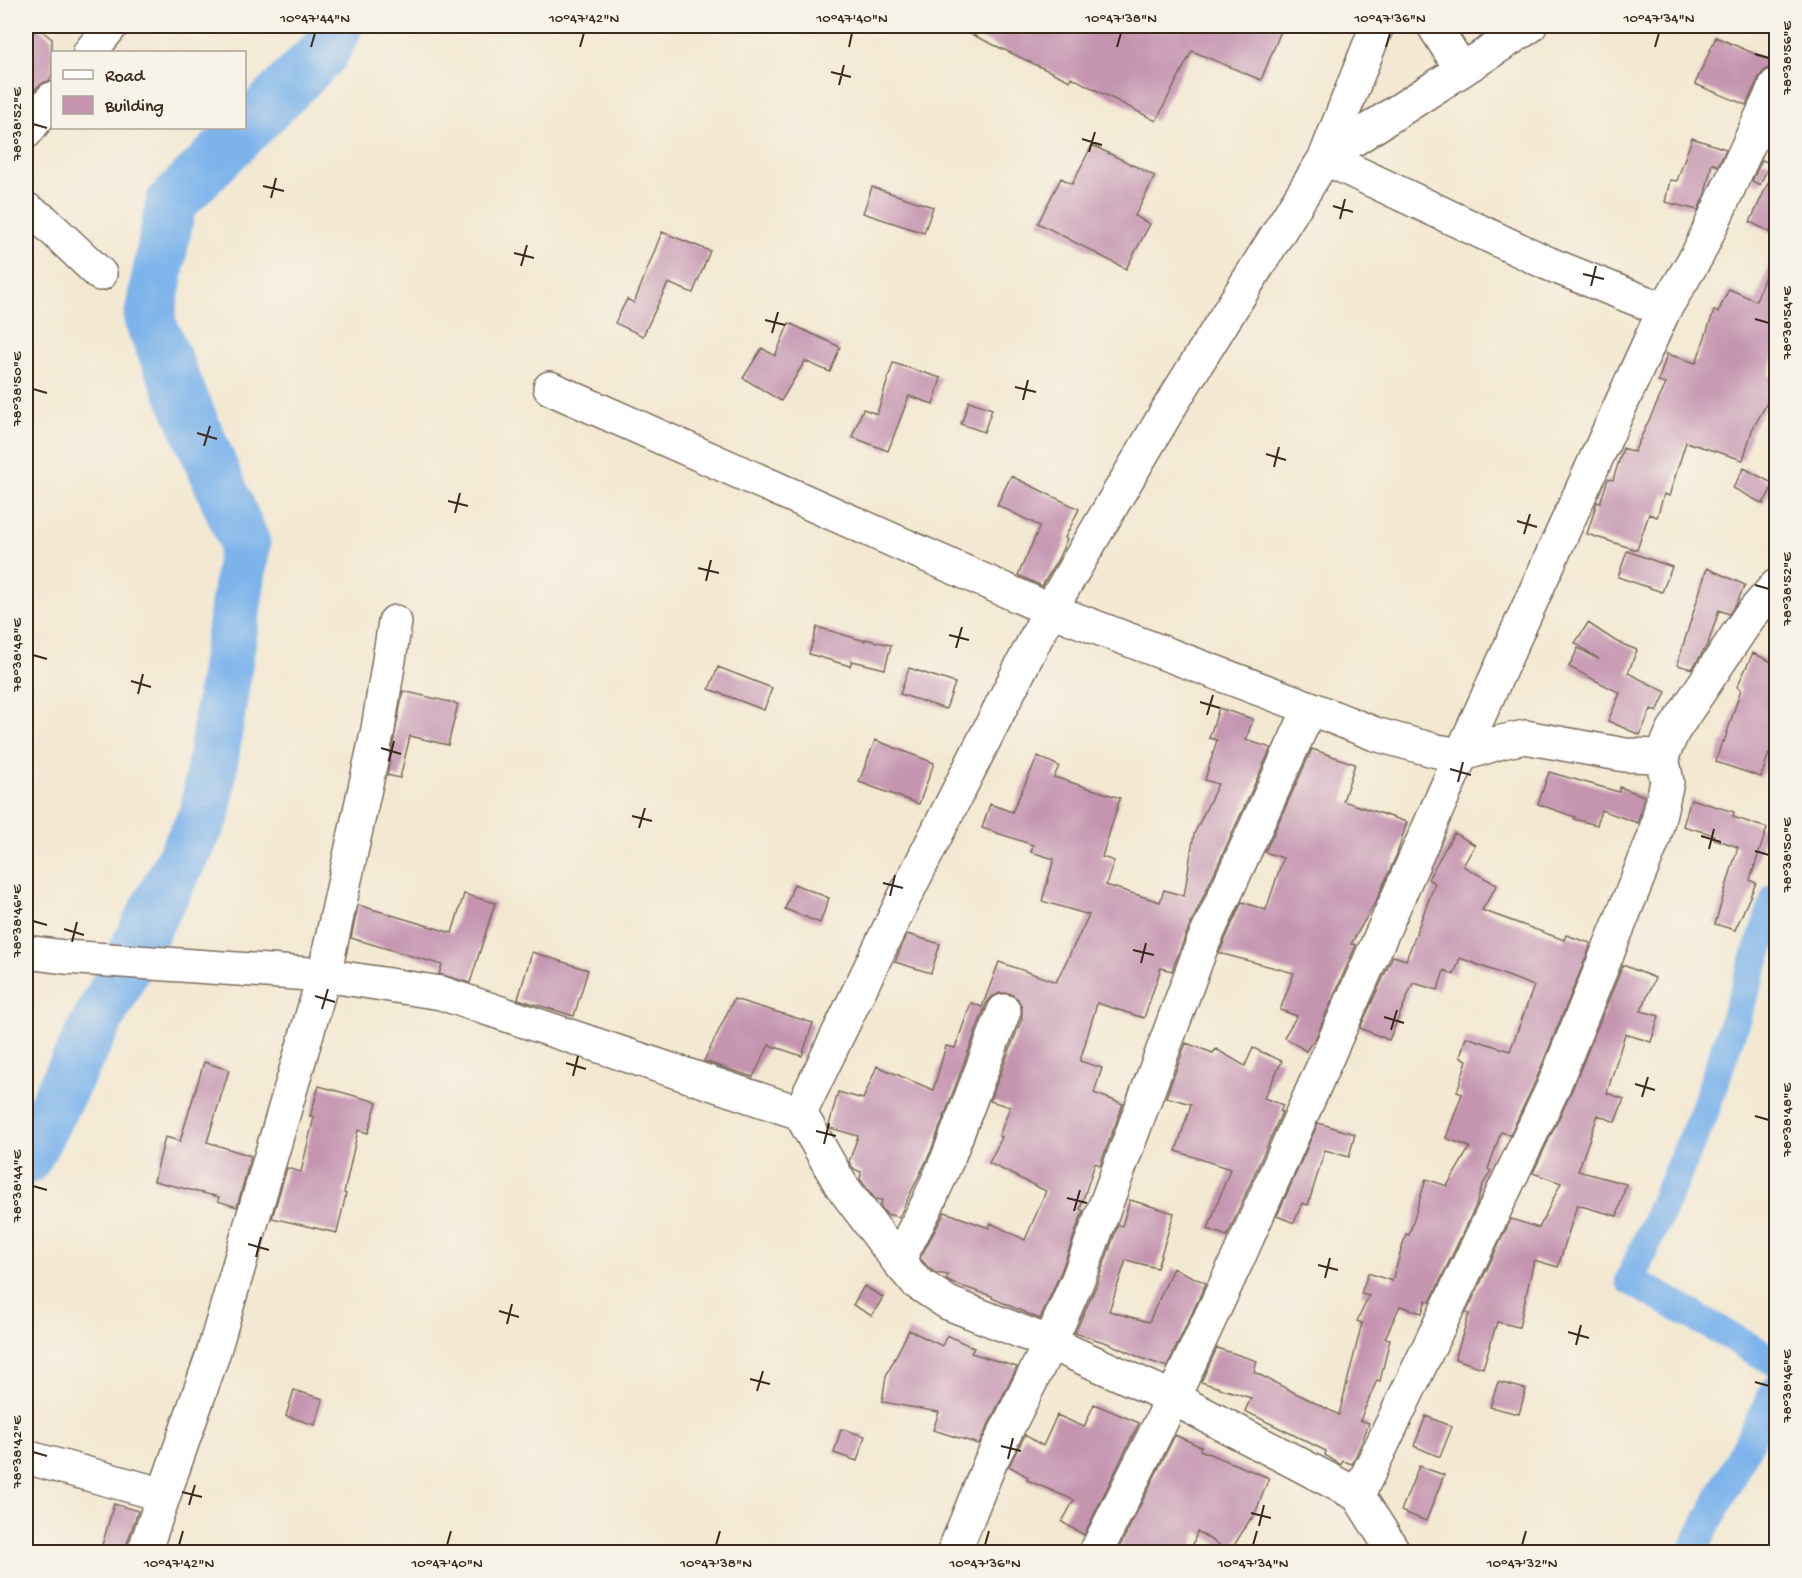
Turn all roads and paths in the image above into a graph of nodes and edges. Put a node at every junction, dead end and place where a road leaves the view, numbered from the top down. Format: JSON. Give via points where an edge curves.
{"nodes":[{"id":1,"x":111,"y":26,"type":"edge"},
{"id":2,"x":1377,"y":26,"type":"edge"},
{"id":3,"x":1434,"y":26,"type":"edge"},
{"id":4,"x":1530,"y":26,"type":"edge"},
{"id":5,"x":91,"y":51,"type":"edge"},
{"id":6,"x":1462,"y":69,"type":"junction"},
{"id":7,"x":1776,"y":85,"type":"edge"},
{"id":8,"x":51,"y":100,"type":"edge"},
{"id":9,"x":26,"y":132,"type":"edge"},
{"id":10,"x":1325,"y":158,"type":"junction"},
{"id":11,"x":26,"y":209,"type":"edge"},
{"id":12,"x":100,"y":274,"type":"dead end"},
{"id":13,"x":1664,"y":310,"type":"junction"},
{"id":14,"x":550,"y":388,"type":"dead end"},
{"id":15,"x":1776,"y":586,"type":"edge"},
{"id":16,"x":1050,"y":610,"type":"junction"},
{"id":17,"x":394,"y":622,"type":"dead end"},
{"id":18,"x":1310,"y":708,"type":"junction"},
{"id":19,"x":1461,"y":755,"type":"junction"},
{"id":20,"x":1662,"y":756,"type":"junction"},
{"id":21,"x":26,"y":952,"type":"edge"},
{"id":22,"x":324,"y":975,"type":"junction"},
{"id":23,"x":1004,"y":1011,"type":"dead end"},
{"id":24,"x":800,"y":1113,"type":"junction"},
{"id":25,"x":898,"y":1261,"type":"junction"},
{"id":26,"x":1050,"y":1343,"type":"junction"},
{"id":27,"x":1173,"y":1398,"type":"junction"},
{"id":28,"x":26,"y":1457,"type":"edge"},
{"id":29,"x":164,"y":1495,"type":"junction"},
{"id":30,"x":1358,"y":1495,"type":"junction"},
{"id":31,"x":144,"y":1552,"type":"edge"},
{"id":32,"x":954,"y":1552,"type":"edge"},
{"id":33,"x":1096,"y":1552,"type":"edge"},
{"id":34,"x":1394,"y":1552,"type":"edge"}],
"edges":[{"from":1,"to":5,"type":"street"},
{"from":2,"to":10,"type":"street"},
{"from":3,"to":6,"type":"street"},
{"from":4,"to":6,"type":"street"},
{"from":6,"to":10,"type":"street"},
{"from":7,"to":13,"type":"street","via":[[1698,254]]},
{"from":8,"to":9,"type":"street"},
{"from":10,"to":13,"type":"street","via":[[1547,263]]},
{"from":10,"to":16,"type":"street","via":[[1172,403]]},
{"from":11,"to":12,"type":"street"},
{"from":13,"to":19,"type":"street"},
{"from":14,"to":16,"type":"street"},
{"from":15,"to":20,"type":"street","via":[[1749,617],[1673,730]]},
{"from":16,"to":18,"type":"street"},
{"from":16,"to":24,"type":"street"},
{"from":17,"to":22,"type":"street","via":[[378,729]]},
{"from":18,"to":19,"type":"street","via":[[1375,734]]},
{"from":18,"to":26,"type":"street","via":[[1202,945],[1078,1279]]},
{"from":19,"to":20,"type":"street","via":[[1525,737],[1625,754]]},
{"from":19,"to":27,"type":"street"},
{"from":20,"to":30,"type":"street","via":[[1667,782],[1654,838],[1552,1090]]},
{"from":21,"to":22,"type":"street"},
{"from":22,"to":24,"type":"street","via":[[441,993]]},
{"from":22,"to":29,"type":"street","via":[[213,1354]]},
{"from":23,"to":25,"type":"street","via":[[948,1158]]},
{"from":24,"to":25,"type":"street","via":[[841,1185]]},
{"from":25,"to":26,"type":"street","via":[[916,1282],[948,1303]]},
{"from":26,"to":27,"type":"street"},
{"from":26,"to":32,"type":"street","via":[[990,1463]]},
{"from":27,"to":30,"type":"street"},
{"from":27,"to":33,"type":"street"},
{"from":28,"to":29,"type":"street"},
{"from":29,"to":31,"type":"street"},
{"from":30,"to":34,"type":"street"}]}
